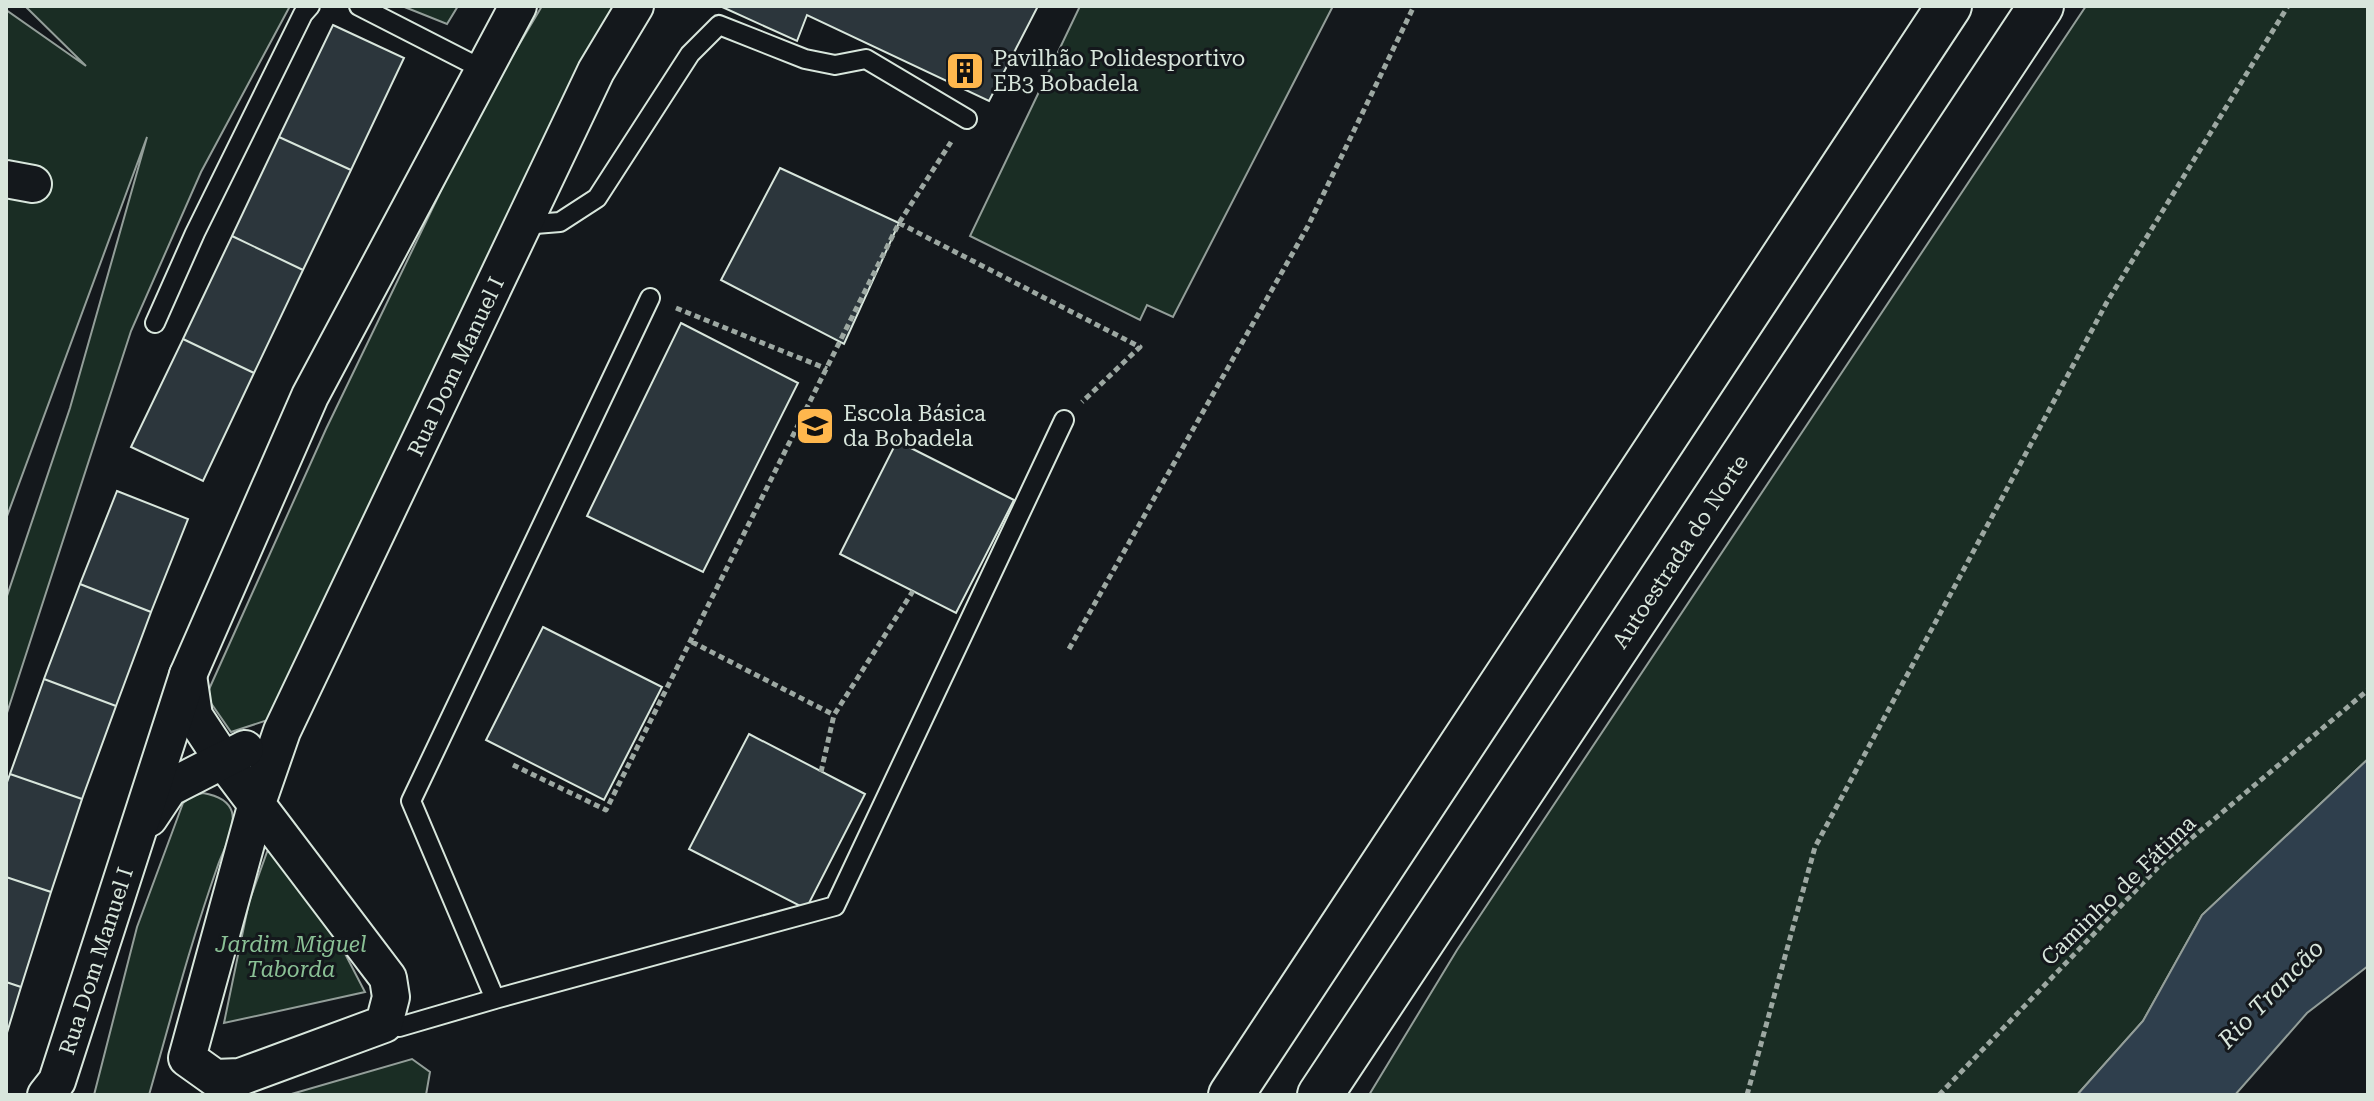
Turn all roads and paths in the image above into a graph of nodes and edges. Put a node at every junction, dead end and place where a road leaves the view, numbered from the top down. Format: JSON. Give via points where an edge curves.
{"nodes":[{"id":1,"x":310,"y":6,"type":"edge"},
{"id":2,"x":359,"y":6,"type":"edge"},
{"id":3,"x":518,"y":6,"type":"edge"},
{"id":4,"x":635,"y":6,"type":"edge"},
{"id":5,"x":1414,"y":6,"type":"edge"},
{"id":6,"x":1949,"y":6,"type":"edge"},
{"id":7,"x":2041,"y":6,"type":"edge"},
{"id":8,"x":2288,"y":6,"type":"edge"},
{"id":9,"x":484,"y":70,"type":"junction"},
{"id":10,"x":967,"y":119,"type":"joint"},
{"id":11,"x":899,"y":223,"type":"junction"},
{"id":12,"x":523,"y":225,"type":"junction"},
{"id":13,"x":650,"y":298,"type":"joint"},
{"id":14,"x":155,"y":323,"type":"dead end"},
{"id":15,"x":827,"y":369,"type":"junction"},
{"id":16,"x":1064,"y":420,"type":"joint"},
{"id":17,"x":913,"y":591,"type":"dead end"},
{"id":18,"x":692,"y":642,"type":"junction"},
{"id":19,"x":1069,"y":649,"type":"dead end"},
{"id":20,"x":188,"y":675,"type":"junction"},
{"id":21,"x":2368,"y":690,"type":"edge"},
{"id":22,"x":834,"y":715,"type":"junction"},
{"id":23,"x":282,"y":731,"type":"junction"},
{"id":24,"x":223,"y":760,"type":"junction"},
{"id":25,"x":513,"y":765,"type":"dead end"},
{"id":26,"x":821,"y":772,"type":"dead end"},
{"id":27,"x":257,"y":803,"type":"junction"},
{"id":28,"x":133,"y":841,"type":"junction"},
{"id":29,"x":495,"y":999,"type":"junction"},
{"id":30,"x":399,"y":1027,"type":"dead end"},
{"id":31,"x":53,"y":1090,"type":"edge"},
{"id":32,"x":1231,"y":1095,"type":"edge"},
{"id":33,"x":1320,"y":1095,"type":"edge"},
{"id":34,"x":1747,"y":1095,"type":"edge"},
{"id":35,"x":1939,"y":1095,"type":"edge"}],
"edges":[{"from":1,"to":14,"type":"lane"},
{"from":2,"to":9,"type":"lane"},
{"from":3,"to":9,"type":"street","name":"Rua Dom Manuel I"},
{"from":4,"to":12,"type":"street","name":"Rua Dom Manuel I","via":[[596,71]]},
{"from":5,"to":19,"type":"path","via":[[1308,226]]},
{"from":6,"to":32,"type":"highway"},
{"from":7,"to":33,"type":"highway","name":"Autoestrada do Norte"},
{"from":8,"to":34,"type":"path","via":[[2107,302],[1815,847]]},
{"from":9,"to":20,"type":"street","name":"Rua Dom Manuel I","via":[[310,396]]},
{"from":10,"to":11,"type":"path"},
{"from":10,"to":12,"type":"lane","via":[[866,59],[835,65],[805,59],[719,25],[690,54],[597,198],[560,222]]},
{"from":11,"to":15,"type":"path"},
{"from":11,"to":16,"type":"path","via":[[1140,347]]},
{"from":12,"to":23,"type":"street","name":"Rua Dom Manuel I"},
{"from":13,"to":15,"type":"path"},
{"from":13,"to":29,"type":"lane","via":[[411,801]]},
{"from":15,"to":18,"type":"path"},
{"from":16,"to":29,"type":"lane","via":[[835,906]]},
{"from":17,"to":22,"type":"path"},
{"from":18,"to":22,"type":"path"},
{"from":18,"to":25,"type":"path","via":[[606,810]]},
{"from":20,"to":24,"type":"street","via":[[194,716]]},
{"from":20,"to":28,"type":"street","name":"Rua Dom Manuel I"},
{"from":21,"to":35,"type":"path","name":"Caminho de Fátima","via":[[2163,862]]},
{"from":22,"to":26,"type":"path"},
{"from":23,"to":24,"type":"street","name":"Rua Dom Manuel I"},
{"from":23,"to":27,"type":"street","name":"Rua Dom Manuel I"},
{"from":24,"to":27,"type":"street"},
{"from":24,"to":28,"type":"street","name":"Rua Dom Manuel I","via":[[169,788]]},
{"from":27,"to":27,"type":"street","via":[[187,1058],[215,1078],[240,1077],[384,1024],[391,997],[388,978]]},
{"from":28,"to":31,"type":"street","name":"Rua Dom Manuel I"},
{"from":29,"to":30,"type":"lane"}]}
